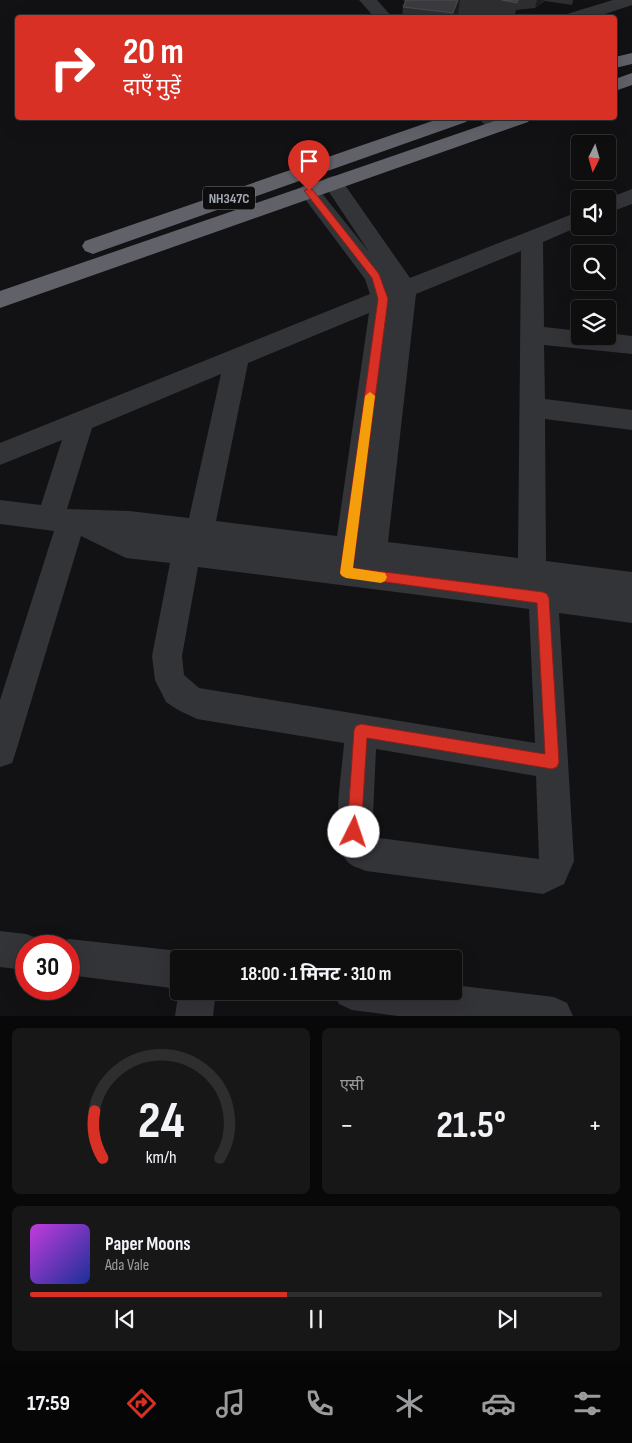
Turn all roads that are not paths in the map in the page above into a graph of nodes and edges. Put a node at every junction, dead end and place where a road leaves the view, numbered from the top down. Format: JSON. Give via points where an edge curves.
{"nodes":[{"id":1,"x":367,"y":0,"type":"edge"},
{"id":2,"x":631,"y":0,"type":"edge"},
{"id":3,"x":382,"y":15,"type":"edge"},
{"id":4,"x":583,"y":15,"type":"edge"},
{"id":5,"x":632,"y":58,"type":"edge"},
{"id":6,"x":617,"y":63,"type":"edge"},
{"id":7,"x":632,"y":79,"type":"edge"},
{"id":8,"x":617,"y":84,"type":"edge"},
{"id":9,"x":453,"y":120,"type":"edge"},
{"id":10,"x":507,"y":120,"type":"edge"},
{"id":11,"x":493,"y":122,"type":"edge"},
{"id":12,"x":333,"y":183,"type":"junction"},
{"id":13,"x":309,"y":191,"type":"junction"},
{"id":14,"x":631,"y":197,"type":"edge"},
{"id":15,"x":616,"y":203,"type":"edge"},
{"id":16,"x":571,"y":222,"type":"edge"},
{"id":17,"x":532,"y":238,"type":"junction"},
{"id":18,"x":0,"y":280,"type":"edge"},
{"id":19,"x":394,"y":294,"type":"junction"},
{"id":20,"x":0,"y":300,"type":"edge"},
{"id":21,"x":532,"y":335,"type":"junction"},
{"id":22,"x":632,"y":344,"type":"edge"},
{"id":23,"x":237,"y":358,"type":"junction"},
{"id":24,"x":531,"y":408,"type":"junction"},
{"id":25,"x":632,"y":420,"type":"edge"},
{"id":26,"x":82,"y":421,"type":"junction"},
{"id":27,"x":0,"y":454,"type":"edge"},
{"id":28,"x":0,"y":512,"type":"edge"},
{"id":29,"x":67,"y":521,"type":"junction"},
{"id":30,"x":194,"y":546,"type":"junction"},
{"id":31,"x":359,"y":563,"type":"junction"},
{"id":32,"x":537,"y":585,"type":"junction"},
{"id":33,"x":632,"y":585,"type":"edge"},
{"id":34,"x":632,"y":609,"type":"edge"},
{"id":35,"x":361,"y":730,"type":"junction"},
{"id":36,"x":0,"y":751,"type":"edge"},
{"id":37,"x":552,"y":762,"type":"junction"},
{"id":38,"x":0,"y":949,"type":"edge"},
{"id":39,"x":15,"y":951,"type":"edge"},
{"id":40,"x":80,"y":958,"type":"edge"},
{"id":41,"x":170,"y":969,"type":"edge"},
{"id":42,"x":196,"y":1000,"type":"edge"},
{"id":43,"x":425,"y":1000,"type":"edge"},
{"id":44,"x":194,"y":1016,"type":"edge"},
{"id":45,"x":554,"y":1016,"type":"edge"}],
"edges":[{"from":1,"to":3,"type":"street"},
{"from":2,"to":4,"type":"street"},
{"from":5,"to":6,"type":"highway"},
{"from":7,"to":8,"type":"highway"},
{"from":9,"to":18,"type":"highway","number":"NH347C"},
{"from":10,"to":11,"type":"highway","number":"NH347C"},
{"from":11,"to":12,"type":"highway","number":"NH347C"},
{"from":12,"to":13,"type":"highway","number":"NH347C"},
{"from":12,"to":19,"type":"street"},
{"from":13,"to":19,"type":"street","via":[[376,277]]},
{"from":13,"to":20,"type":"highway","number":"NH347C"},
{"from":14,"to":15,"type":"street"},
{"from":16,"to":17,"type":"street"},
{"from":17,"to":19,"type":"street"},
{"from":17,"to":21,"type":"street"},
{"from":19,"to":23,"type":"street"},
{"from":19,"to":31,"type":"street"},
{"from":21,"to":22,"type":"street"},
{"from":21,"to":24,"type":"street"},
{"from":23,"to":26,"type":"street"},
{"from":23,"to":30,"type":"street"},
{"from":24,"to":25,"type":"street"},
{"from":24,"to":32,"type":"street"},
{"from":26,"to":27,"type":"street"},
{"from":26,"to":29,"type":"street"},
{"from":28,"to":29,"type":"street"},
{"from":29,"to":30,"type":"street","via":[[126,545]]},
{"from":29,"to":36,"type":"street"},
{"from":30,"to":31,"type":"street"},
{"from":30,"to":35,"type":"street","via":[[167,656],[170,683],[181,696],[197,703]]},
{"from":31,"to":32,"type":"street"},
{"from":32,"to":33,"type":"street"},
{"from":32,"to":34,"type":"street"},
{"from":32,"to":37,"type":"street"},
{"from":35,"to":37,"type":"street"},
{"from":35,"to":37,"type":"street","via":[[354,832],[359,851],[366,854],[540,877],[548,875],[557,861]]},
{"from":38,"to":39,"type":"street"},
{"from":40,"to":41,"type":"street"},
{"from":42,"to":44,"type":"street"},
{"from":43,"to":45,"type":"street"}]}
